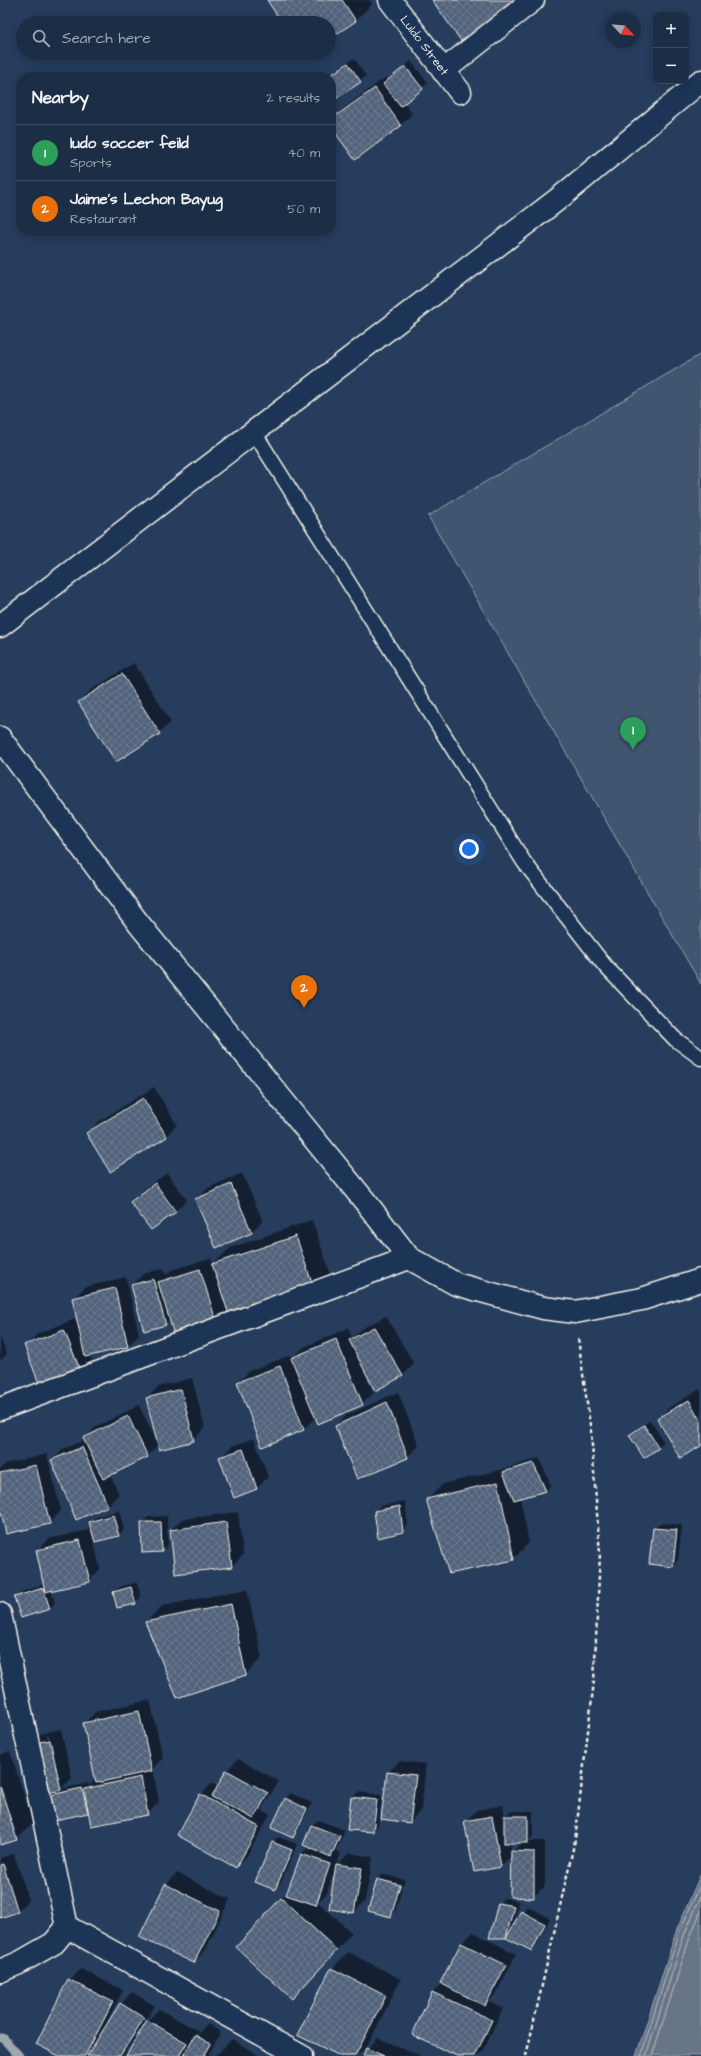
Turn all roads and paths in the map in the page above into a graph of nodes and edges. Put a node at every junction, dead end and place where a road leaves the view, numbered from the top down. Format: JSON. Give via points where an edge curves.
{"nodes":[{"id":1,"x":390,"y":0,"type":"edge"},
{"id":2,"x":533,"y":0,"type":"edge"},
{"id":3,"x":443,"y":71,"type":"junction"},
{"id":4,"x":701,"y":81,"type":"edge"},
{"id":5,"x":460,"y":92,"type":"dead end"},
{"id":6,"x":254,"y":432,"type":"junction"},
{"id":7,"x":0,"y":626,"type":"edge"},
{"id":8,"x":0,"y":738,"type":"edge"},
{"id":9,"x":701,"y":1058,"type":"edge"},
{"id":10,"x":409,"y":1258,"type":"junction"},
{"id":11,"x":701,"y":1280,"type":"edge"},
{"id":12,"x":575,"y":1312,"type":"junction"},
{"id":13,"x":0,"y":1409,"type":"edge"},
{"id":14,"x":0,"y":1614,"type":"edge"},
{"id":15,"x":67,"y":1927,"type":"junction"},
{"id":16,"x":0,"y":1971,"type":"edge"},
{"id":17,"x":301,"y":2056,"type":"edge"},
{"id":18,"x":526,"y":2056,"type":"edge"}],
"edges":[{"from":1,"to":3,"type":"street","name":"Luldo Street"},
{"from":2,"to":3,"type":"street"},
{"from":3,"to":5,"type":"street","name":"Luldo Street"},
{"from":4,"to":6,"type":"street","via":[[562,196]]},
{"from":6,"to":7,"type":"street"},
{"from":6,"to":9,"type":"lane","via":[[524,862],[605,966],[675,1039]]},
{"from":8,"to":10,"type":"street","via":[[139,924]]},
{"from":10,"to":12,"type":"street","via":[[456,1284],[543,1308]]},
{"from":10,"to":13,"type":"street"},
{"from":11,"to":12,"type":"street","via":[[642,1299]]},
{"from":12,"to":18,"type":"path","via":[[590,1432],[600,1554],[594,1681],[575,1840]]},
{"from":14,"to":15,"type":"street"},
{"from":15,"to":16,"type":"street","via":[[54,1944]]},
{"from":15,"to":17,"type":"street"}]}
